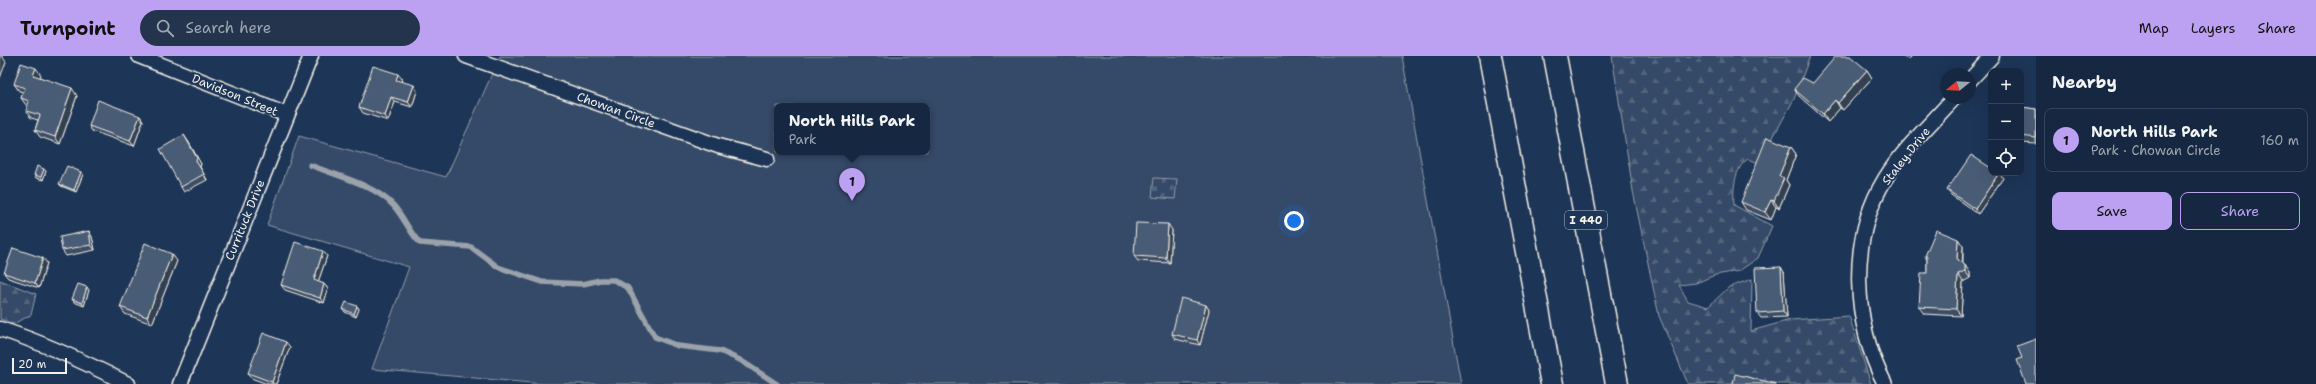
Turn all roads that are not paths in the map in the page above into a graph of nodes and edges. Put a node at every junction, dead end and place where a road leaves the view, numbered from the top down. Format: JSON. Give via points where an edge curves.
{"nodes":[{"id":1,"x":139,"y":56,"type":"edge"},
{"id":2,"x":311,"y":56,"type":"edge"},
{"id":3,"x":466,"y":56,"type":"edge"},
{"id":4,"x":1490,"y":56,"type":"edge"},
{"id":5,"x":1555,"y":56,"type":"edge"},
{"id":6,"x":1992,"y":56,"type":"edge"},
{"id":7,"x":1976,"y":73,"type":"edge"},
{"id":8,"x":1949,"y":104,"type":"edge"},
{"id":9,"x":287,"y":115,"type":"junction"},
{"id":10,"x":767,"y":160,"type":"dead end"},
{"id":11,"x":0,"y":329,"type":"edge"},
{"id":12,"x":128,"y":384,"type":"edge"},
{"id":13,"x":180,"y":384,"type":"edge"},
{"id":14,"x":1552,"y":384,"type":"edge"},
{"id":15,"x":1617,"y":384,"type":"edge"},
{"id":16,"x":1885,"y":384,"type":"edge"}],
"edges":[{"from":1,"to":9,"type":"street","name":"Davidson Street"},
{"from":2,"to":9,"type":"street","name":"Currituck Drive"},
{"from":3,"to":10,"type":"street","name":"Chowan Circle","via":[[711,144]]},
{"from":4,"to":14,"type":"highway"},
{"from":5,"to":15,"type":"highway","number":"I 440"},
{"from":6,"to":7,"type":"street"},
{"from":8,"to":16,"type":"street","name":"Staley Drive","via":[[1885,179],[1864,234],[1859,263],[1863,319],[1876,366]]},
{"from":9,"to":13,"type":"street","name":"Currituck Drive"},
{"from":11,"to":12,"type":"street","via":[[93,366]]}]}
